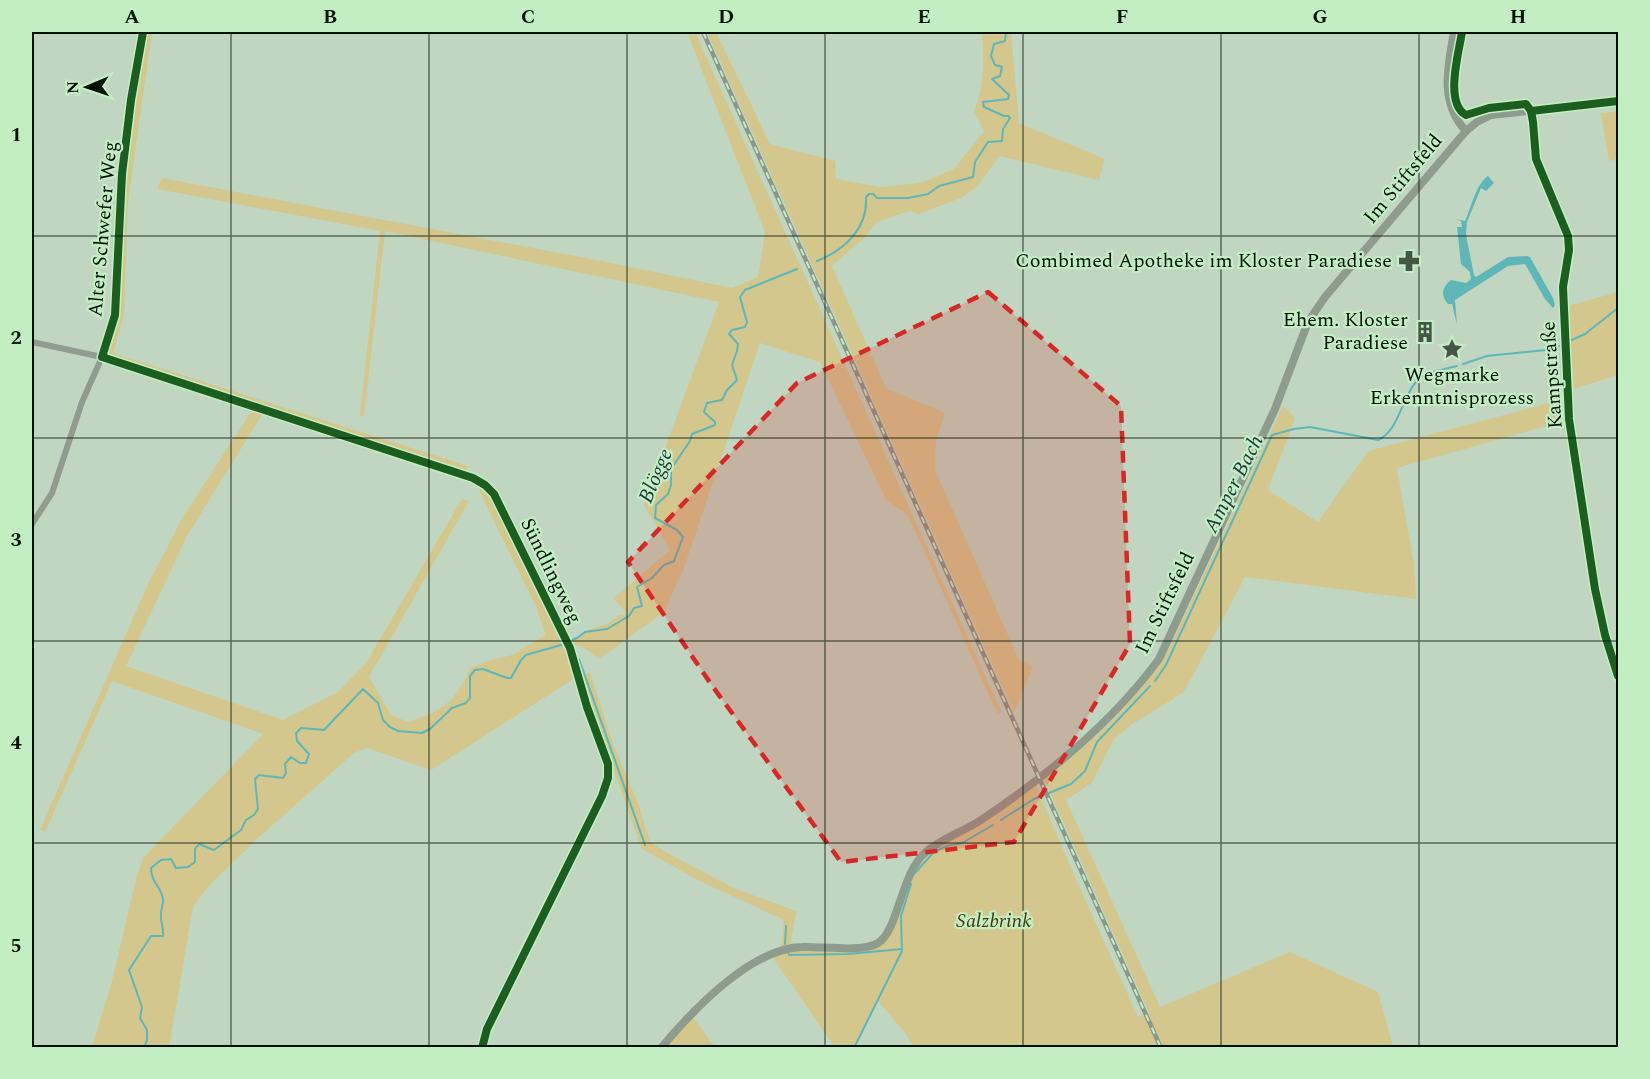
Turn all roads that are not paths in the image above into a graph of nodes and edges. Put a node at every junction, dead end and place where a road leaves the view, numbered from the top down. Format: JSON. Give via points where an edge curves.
{"nodes":[{"id":1,"x":143,"y":32,"type":"edge"},
{"id":2,"x":1454,"y":32,"type":"edge"},
{"id":3,"x":1618,"y":101,"type":"edge"},
{"id":4,"x":1531,"y":111,"type":"junction"},
{"id":5,"x":1466,"y":131,"type":"junction"},
{"id":6,"x":32,"y":342,"type":"edge"},
{"id":7,"x":102,"y":357,"type":"junction"},
{"id":8,"x":32,"y":524,"type":"edge"},
{"id":9,"x":1618,"y":676,"type":"edge"},
{"id":10,"x":482,"y":1047,"type":"edge"},
{"id":11,"x":661,"y":1047,"type":"edge"}],
"edges":[{"from":1,"to":7,"type":"street","name":"Alter Schwefer Weg","via":[[122,174],[116,308]]},
{"from":2,"to":5,"type":"street","via":[[1448,93],[1454,114]]},
{"from":3,"to":4,"type":"street"},
{"from":4,"to":5,"type":"street","via":[[1491,115]]},
{"from":4,"to":9,"type":"street","name":"Kampstraße","via":[[1536,159],[1569,236],[1563,287],[1569,419],[1594,589]]},
{"from":5,"to":11,"type":"street","name":"Im Stiftsfeld","via":[[1312,315],[1271,417],[1159,659],[1146,676],[1065,758],[979,821],[924,853],[906,881],[888,933],[879,943],[778,950],[728,981],[690,1014]]},
{"from":6,"to":7,"type":"street","name":"Sündlingweg"},
{"from":7,"to":8,"type":"street","name":"Alter Schwefer Weg","via":[[82,402],[52,493]]},
{"from":7,"to":10,"type":"street","name":"Sündlingweg","via":[[473,478],[494,494],[570,648],[608,764],[608,778],[493,1015]]}]}
